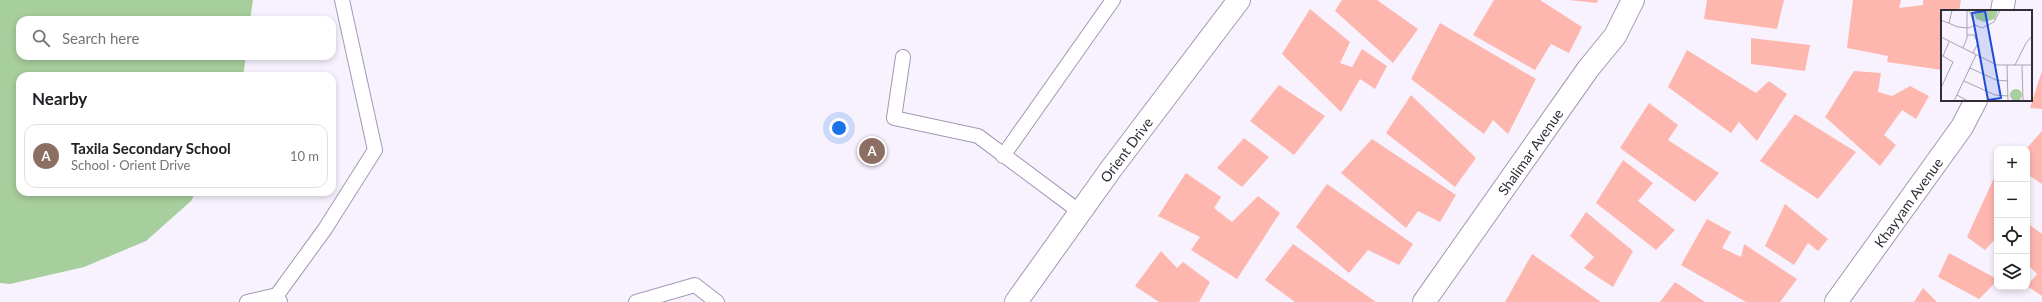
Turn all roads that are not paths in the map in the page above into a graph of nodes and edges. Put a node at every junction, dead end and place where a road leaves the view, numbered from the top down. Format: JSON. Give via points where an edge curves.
{"nodes":[{"id":1,"x":342,"y":0,"type":"edge"},
{"id":2,"x":1113,"y":0,"type":"edge"},
{"id":3,"x":1239,"y":0,"type":"edge"},
{"id":4,"x":1633,"y":0,"type":"edge"},
{"id":5,"x":2004,"y":0,"type":"edge"},
{"id":6,"x":2002,"y":10,"type":"edge"},
{"id":7,"x":903,"y":57,"type":"dead end"},
{"id":8,"x":1975,"y":101,"type":"edge"},
{"id":9,"x":1004,"y":156,"type":"junction"},
{"id":10,"x":1080,"y":212,"type":"junction"},
{"id":11,"x":278,"y":298,"type":"edge"},
{"id":12,"x":247,"y":302,"type":"edge"},
{"id":13,"x":636,"y":302,"type":"edge"},
{"id":14,"x":717,"y":302,"type":"edge"},
{"id":15,"x":1016,"y":302,"type":"edge"},
{"id":16,"x":1424,"y":302,"type":"edge"},
{"id":17,"x":1836,"y":302,"type":"edge"}],
"edges":[{"from":1,"to":11,"type":"lane","via":[[375,150]]},
{"from":2,"to":9,"type":"lane"},
{"from":3,"to":10,"type":"street","name":"Orient Drive"},
{"from":4,"to":16,"type":"street","name":"Shalimar Avenue","via":[[1615,36],[1588,69]]},
{"from":5,"to":6,"type":"street"},
{"from":7,"to":9,"type":"lane","via":[[894,118],[978,136]]},
{"from":8,"to":17,"type":"street","name":"Khayyam Avenue","via":[[1962,127]]},
{"from":9,"to":10,"type":"lane"},
{"from":10,"to":15,"type":"street","name":"Orient Drive"},
{"from":11,"to":12,"type":"lane"},
{"from":13,"to":14,"type":"lane","via":[[695,285]]}]}
